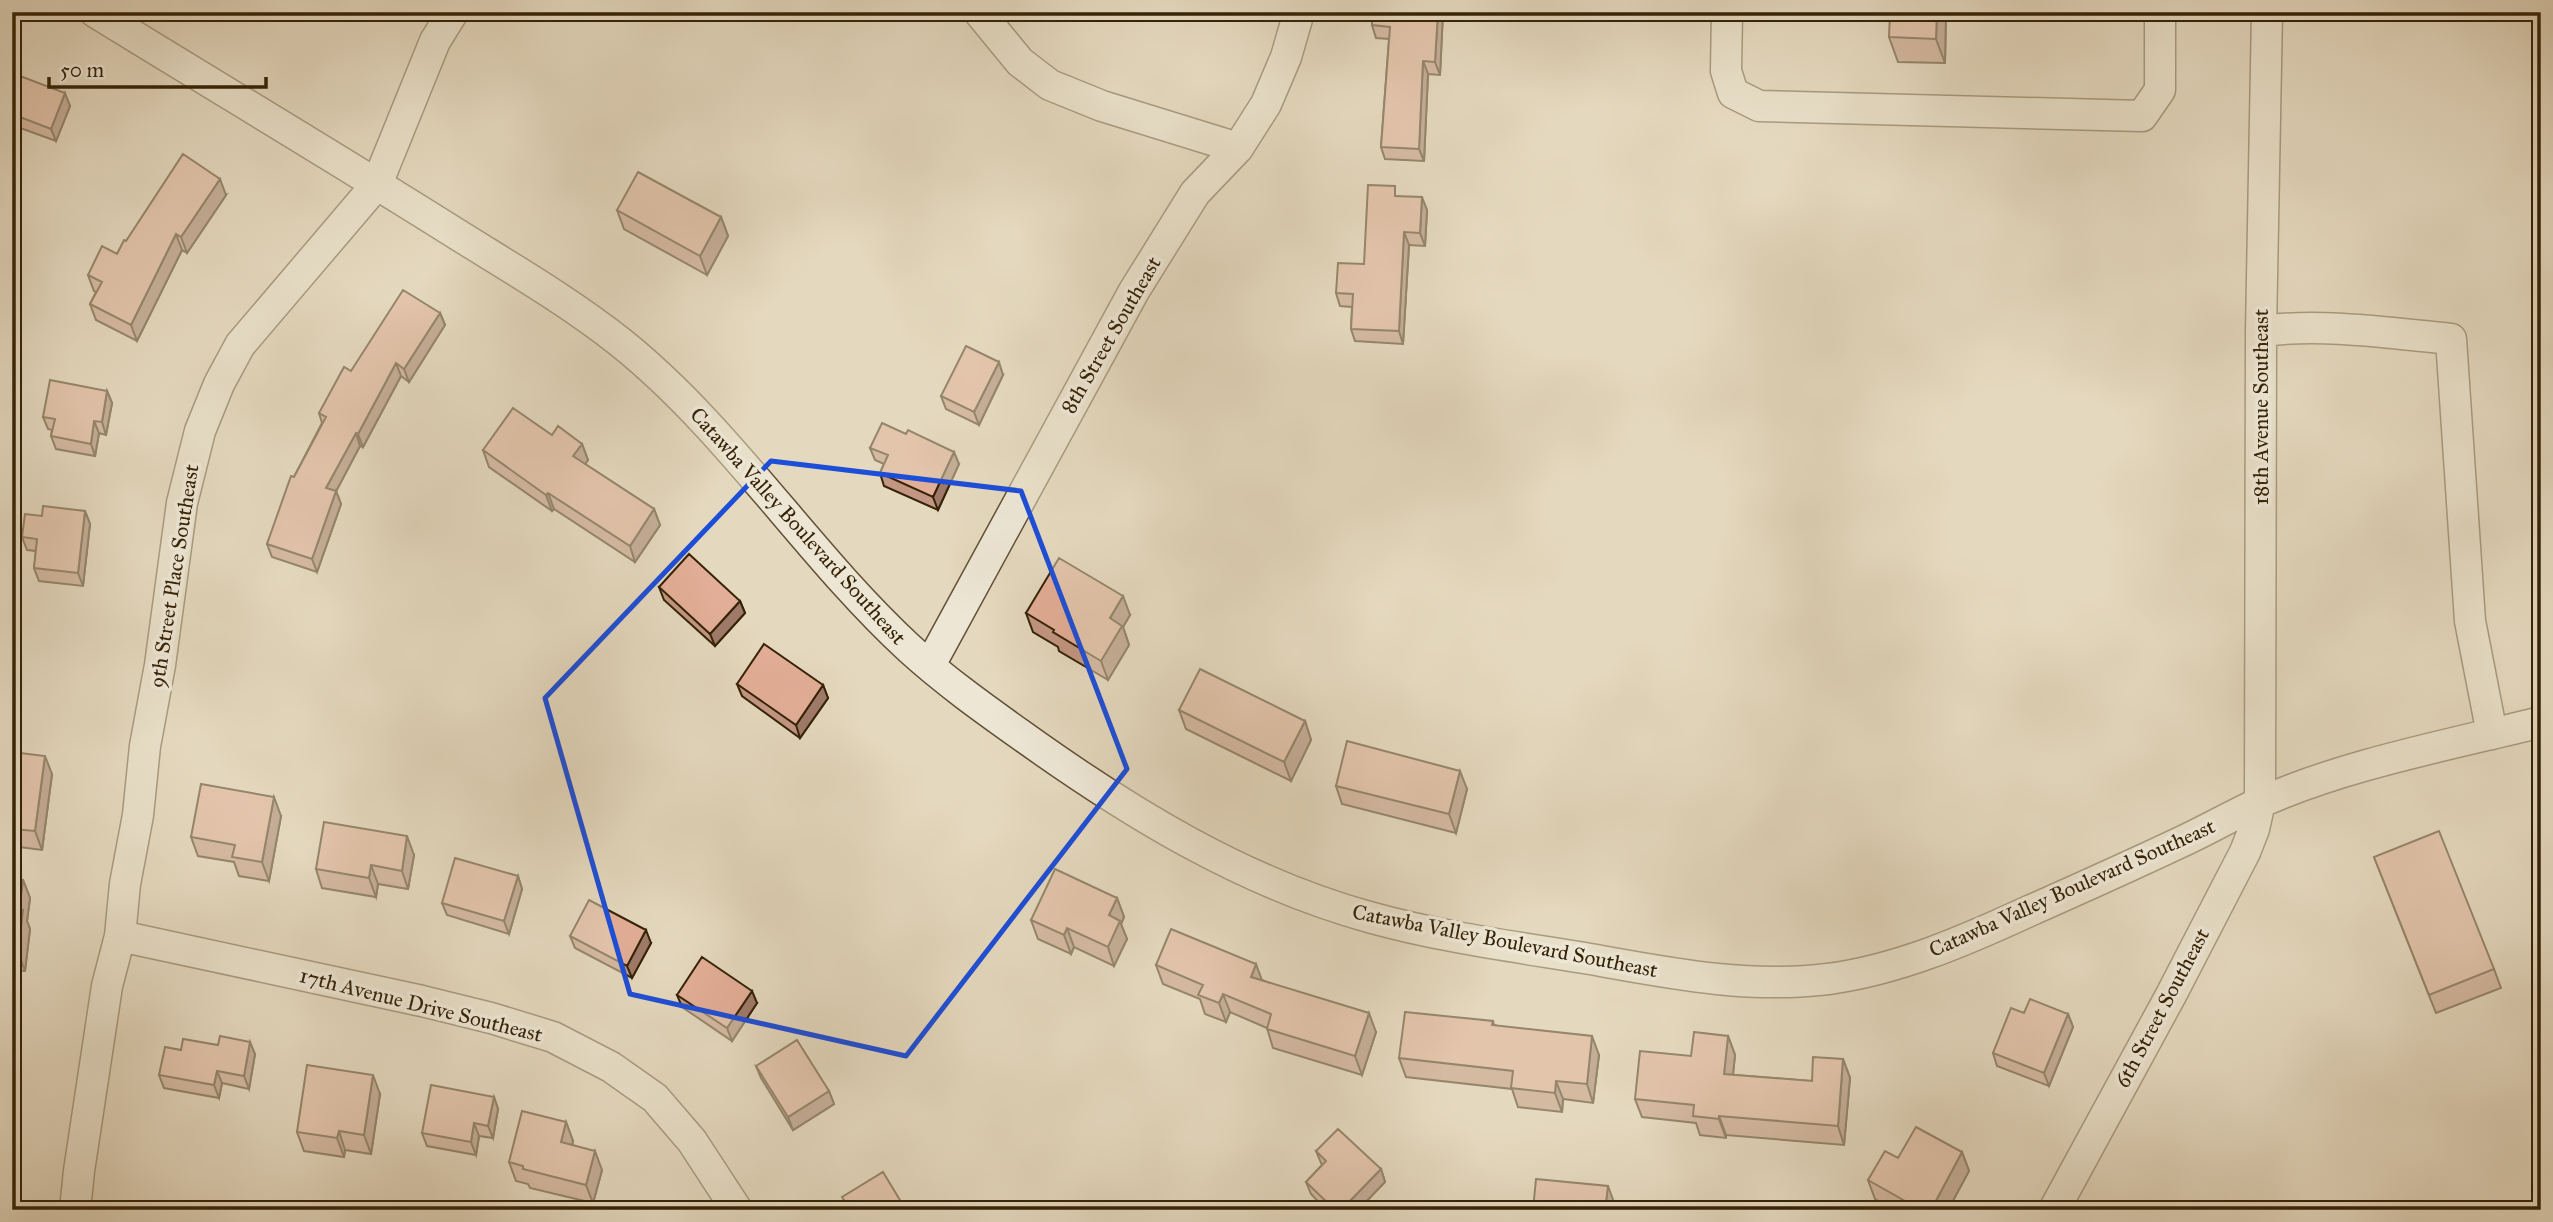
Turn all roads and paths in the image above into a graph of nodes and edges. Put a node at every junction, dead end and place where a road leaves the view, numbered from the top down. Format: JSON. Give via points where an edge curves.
{"nodes":[{"id":1,"x":95,"y":12,"type":"edge"},
{"id":2,"x":453,"y":12,"type":"edge"},
{"id":3,"x":979,"y":12,"type":"edge"},
{"id":4,"x":1299,"y":12,"type":"edge"},
{"id":5,"x":1727,"y":12,"type":"edge"},
{"id":6,"x":2160,"y":12,"type":"edge"},
{"id":7,"x":2267,"y":12,"type":"edge"},
{"id":8,"x":1238,"y":148,"type":"junction"},
{"id":9,"x":377,"y":184,"type":"junction"},
{"id":10,"x":2261,"y":331,"type":"junction"},
{"id":11,"x":930,"y":665,"type":"junction"},
{"id":12,"x":2541,"y":722,"type":"edge"},
{"id":13,"x":2492,"y":734,"type":"junction"},
{"id":14,"x":2260,"y":802,"type":"junction"},
{"id":15,"x":120,"y":936,"type":"junction"},
{"id":16,"x":75,"y":1210,"type":"edge"},
{"id":17,"x":737,"y":1210,"type":"edge"},
{"id":18,"x":2054,"y":1210,"type":"edge"}],
"edges":[{"from":1,"to":9,"type":"street","name":"Catawba Valley Boulevard Southeast"},
{"from":2,"to":9,"type":"street","name":"9th Street Place Southeast","via":[[435,41]]},
{"from":3,"to":8,"type":"street","via":[[1020,62],[1050,85]]},
{"from":4,"to":8,"type":"street","name":"8th Street Southeast","via":[[1266,104]]},
{"from":5,"to":6,"type":"street","via":[[1726,71],[1733,93],[1759,106],[2142,116],[2160,90]]},
{"from":7,"to":10,"type":"street","name":"18th Avenue Southeast"},
{"from":8,"to":11,"type":"street","name":"8th Street Southeast","via":[[1195,193],[1134,291]]},
{"from":9,"to":11,"type":"street","name":"Catawba Valley Boulevard Southeast","via":[[556,297],[619,341],[671,386],[858,596]]},
{"from":9,"to":15,"type":"street","name":"9th Street Place Southeast","via":[[240,345],[200,431],[182,503]]},
{"from":10,"to":13,"type":"street","via":[[2290,327],[2451,340],[2470,621]]},
{"from":10,"to":14,"type":"street","name":"18th Avenue Southeast"},
{"from":11,"to":14,"type":"street","name":"Catawba Valley Boulevard Southeast","via":[[982,707],[1125,806],[1192,844],[1323,903],[1374,919],[1476,940],[1699,978],[1770,984],[1875,970],[1987,930]]},
{"from":12,"to":13,"type":"street","name":"Catawba Valley Boulevard Southeast"},
{"from":13,"to":14,"type":"street","name":"Catawba Valley Boulevard Southeast","via":[[2328,778]]},
{"from":14,"to":18,"type":"street","name":"6th Street Southeast","via":[[2245,852]]},
{"from":15,"to":16,"type":"street","name":"9th Street Place Southeast","via":[[107,986]]},
{"from":15,"to":17,"type":"street","name":"17th Avenue Drive Southeast","via":[[422,1001],[553,1037],[611,1067],[655,1098],[692,1141]]}]}
